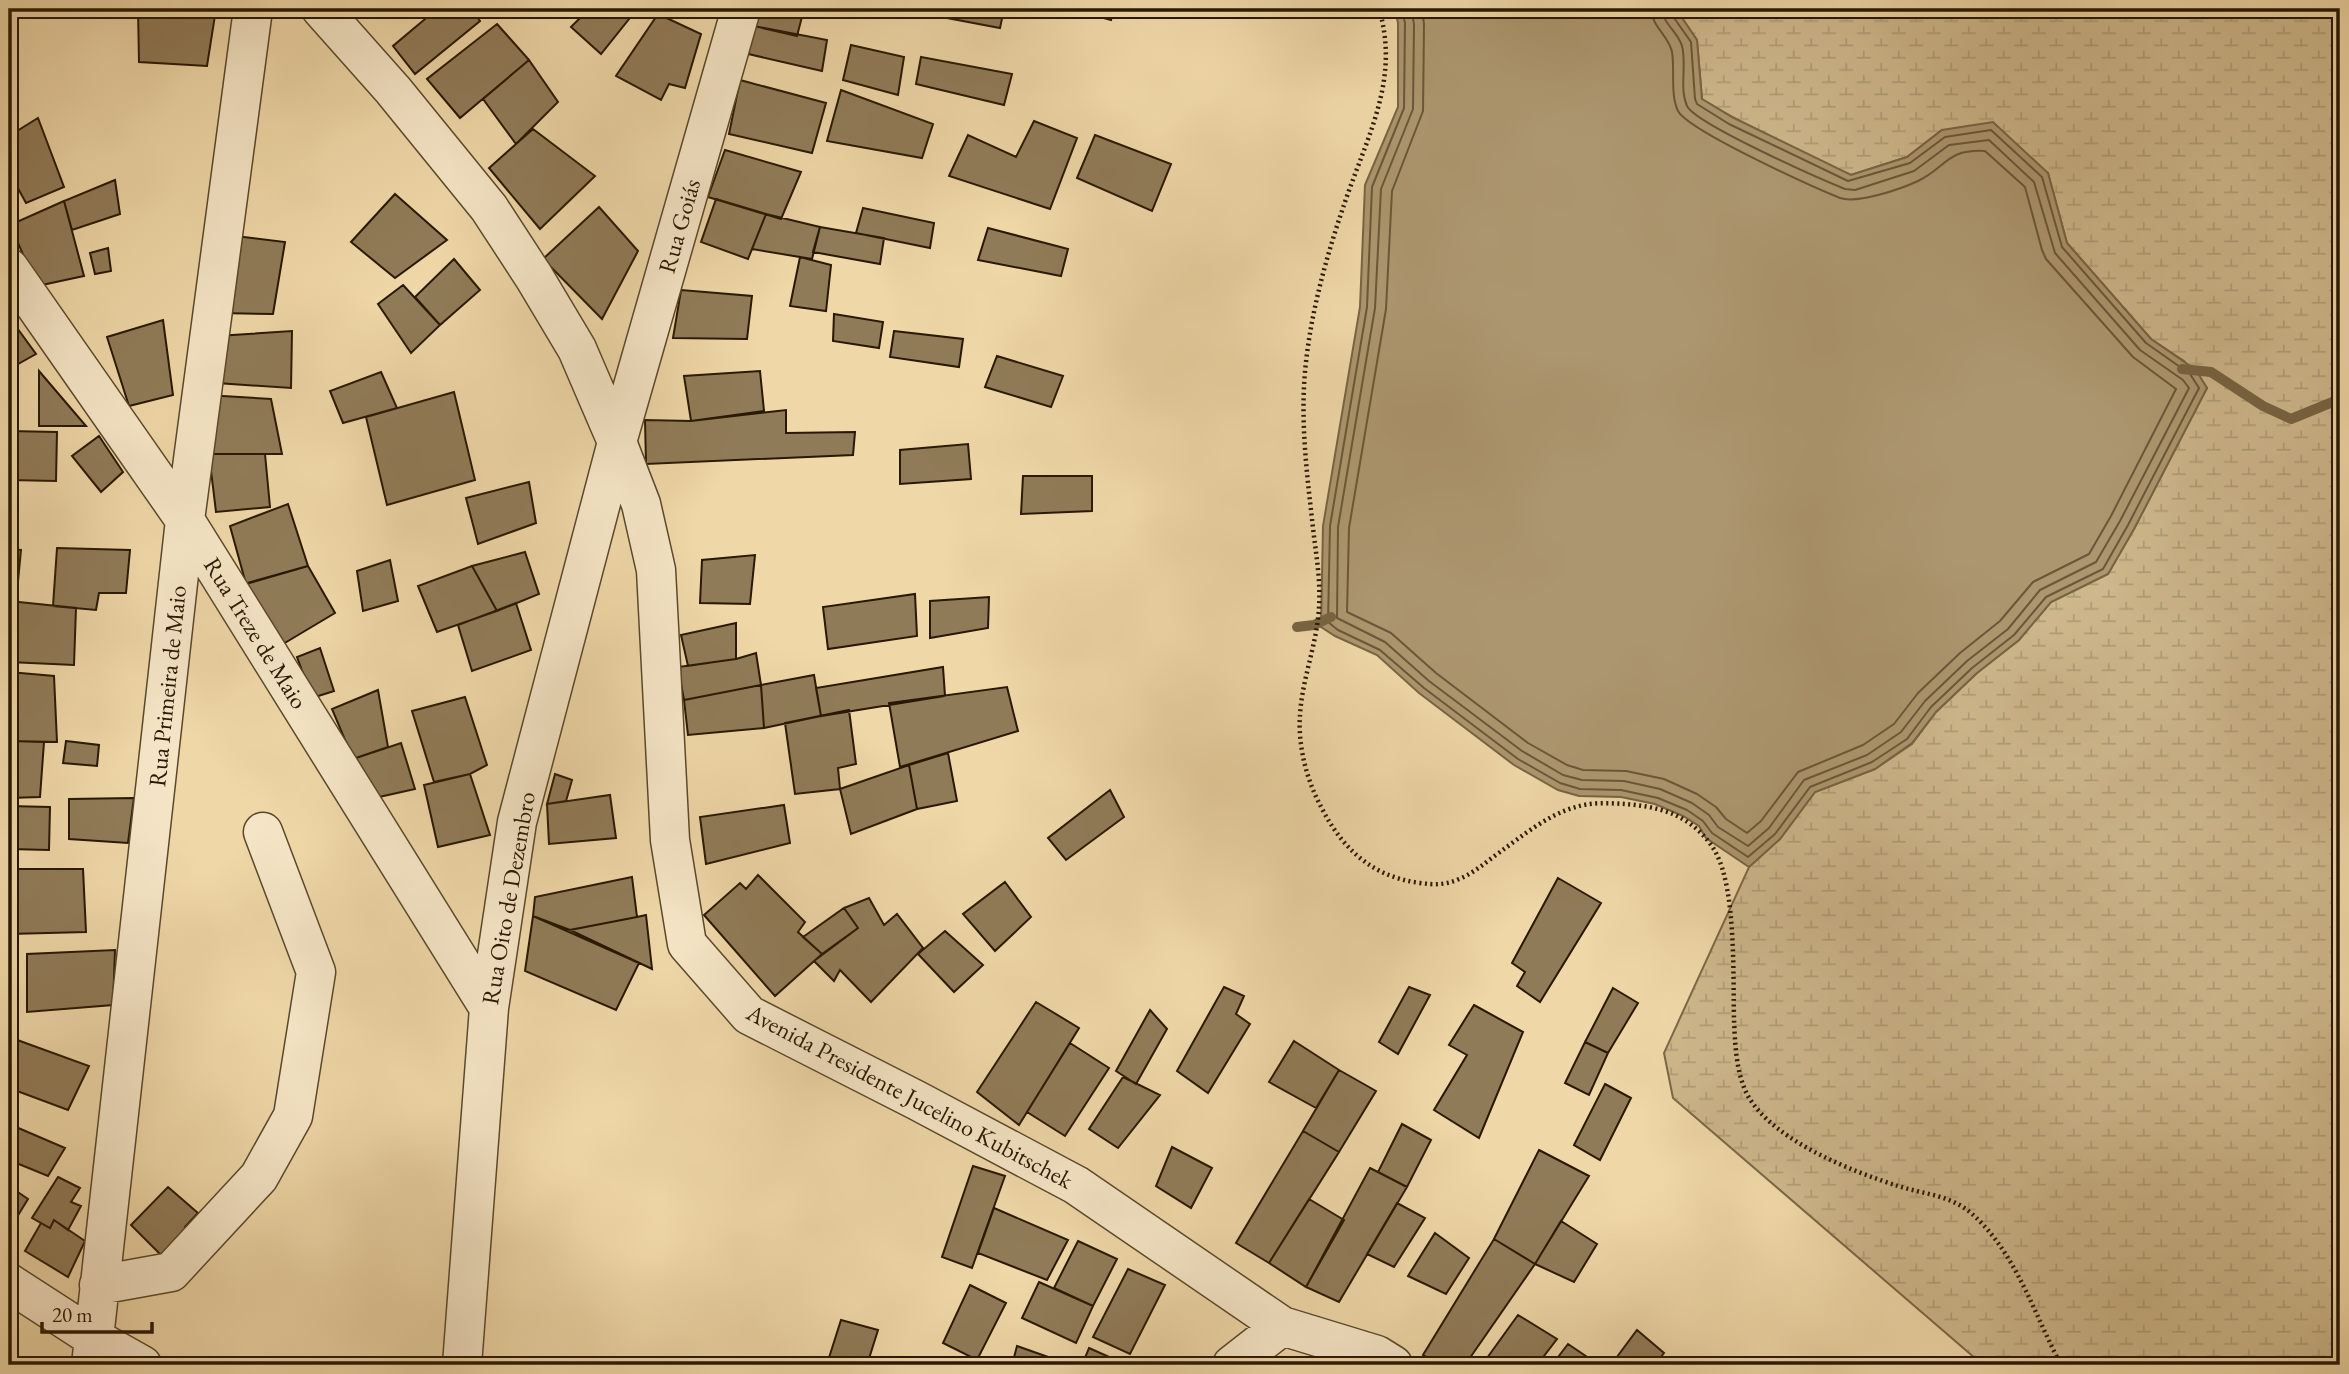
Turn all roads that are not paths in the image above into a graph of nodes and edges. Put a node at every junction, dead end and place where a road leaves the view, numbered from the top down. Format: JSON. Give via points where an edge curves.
{"nodes":[{"id":1,"x":253,"y":9,"type":"edge"},
{"id":2,"x":321,"y":9,"type":"edge"},
{"id":3,"x":741,"y":9,"type":"edge"},
{"id":4,"x":9,"y":268,"type":"edge"},
{"id":5,"x":617,"y":442,"type":"junction"},
{"id":6,"x":185,"y":520,"type":"junction"},
{"id":7,"x":263,"y":832,"type":"dead end"},
{"id":8,"x":489,"y":1009,"type":"junction"},
{"id":9,"x":9,"y":1283,"type":"edge"},
{"id":10,"x":99,"y":1285,"type":"junction"},
{"id":11,"x":1282,"y":1326,"type":"junction"},
{"id":12,"x":92,"y":1352,"type":"edge"},
{"id":13,"x":142,"y":1365,"type":"edge"},
{"id":14,"x":462,"y":1365,"type":"edge"},
{"id":15,"x":1232,"y":1365,"type":"edge"},
{"id":16,"x":1393,"y":1365,"type":"edge"}],
"edges":[{"from":1,"to":6,"type":"street","name":"Rua Primeira de Maio"},
{"from":2,"to":5,"type":"street","name":"Avenida Presidente Jucelino Kubitschek","via":[[489,208],[577,349]]},
{"from":3,"to":5,"type":"street","name":"Rua Goiás"},
{"from":4,"to":6,"type":"street","name":"Rua Treze de Maio"},
{"from":5,"to":8,"type":"street","name":"Rua Oito de Dezembro","via":[[517,822]]},
{"from":5,"to":11,"type":"street","name":"Avenida Presidente Jucelino Kubitschek","via":[[641,504],[656,570],[670,840],[687,944],[749,1015],[1076,1185]]},
{"from":6,"to":8,"type":"street","name":"Rua Treze de Maio"},
{"from":6,"to":10,"type":"street","name":"Rua Primeira de Maio"},
{"from":7,"to":10,"type":"street","via":[[316,972],[293,1116],[259,1177],[171,1272]]},
{"from":8,"to":14,"type":"street","name":"Rua Oito de Dezembro"},
{"from":9,"to":12,"type":"street"},
{"from":10,"to":12,"type":"street","name":"Rua Primeira de Maio"},
{"from":11,"to":15,"type":"street"},
{"from":11,"to":16,"type":"street","name":"Avenida Presidente Jucelino Kubitschek","via":[[1377,1355]]},
{"from":12,"to":13,"type":"street"}]}
